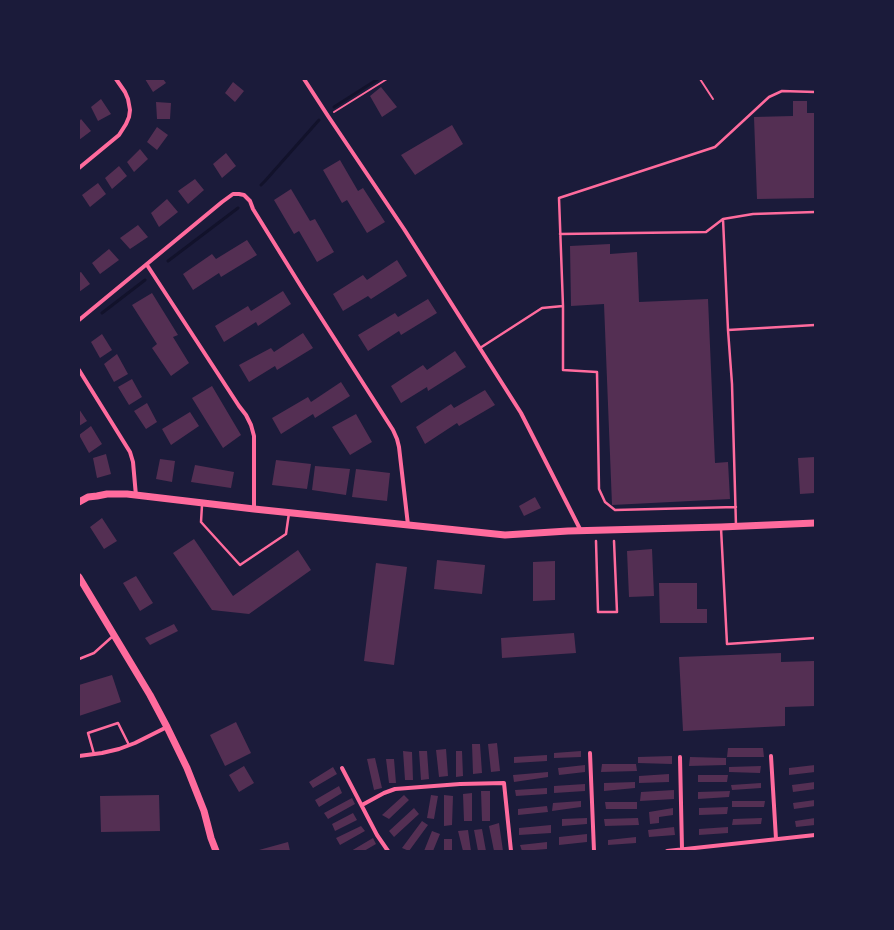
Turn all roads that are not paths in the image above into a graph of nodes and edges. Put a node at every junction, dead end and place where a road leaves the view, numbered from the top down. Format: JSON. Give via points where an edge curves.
{"nodes":[{"id":1,"x":116,"y":79,"type":"edge"},
{"id":2,"x":304,"y":79,"type":"edge"},
{"id":3,"x":815,"y":92,"type":"edge"},
{"id":4,"x":79,"y":168,"type":"edge"},
{"id":5,"x":815,"y":212,"type":"edge"},
{"id":6,"x":723,"y":219,"type":"junction"},
{"id":7,"x":560,"y":234,"type":"junction"},
{"id":8,"x":147,"y":265,"type":"junction"},
{"id":9,"x":563,"y":306,"type":"junction"},
{"id":10,"x":79,"y":320,"type":"edge"},
{"id":11,"x":815,"y":326,"type":"edge"},
{"id":12,"x":728,"y":330,"type":"junction"},
{"id":13,"x":479,"y":348,"type":"junction"},
{"id":14,"x":79,"y":370,"type":"edge"},
{"id":15,"x":136,"y":496,"type":"junction"},
{"id":16,"x":79,"y":502,"type":"edge"},
{"id":17,"x":202,"y":503,"type":"junction"},
{"id":18,"x":736,"y":507,"type":"junction"},
{"id":19,"x":254,"y":509,"type":"junction"},
{"id":20,"x":289,"y":513,"type":"junction"},
{"id":21,"x":815,"y":523,"type":"edge"},
{"id":22,"x":408,"y":525,"type":"junction"},
{"id":23,"x":736,"y":526,"type":"junction"},
{"id":24,"x":721,"y":527,"type":"junction"},
{"id":25,"x":581,"y":531,"type":"junction"},
{"id":26,"x":596,"y":541,"type":"dead end"},
{"id":27,"x":614,"y":541,"type":"dead end"},
{"id":28,"x":79,"y":577,"type":"edge"},
{"id":29,"x":114,"y":636,"type":"junction"},
{"id":30,"x":815,"y":638,"type":"edge"},
{"id":31,"x":79,"y":659,"type":"edge"},
{"id":32,"x":167,"y":727,"type":"junction"},
{"id":33,"x":129,"y":745,"type":"junction"},
{"id":34,"x":590,"y":753,"type":"dead end"},
{"id":35,"x":94,"y":754,"type":"junction"},
{"id":36,"x":79,"y":756,"type":"edge"},
{"id":37,"x":771,"y":756,"type":"dead end"},
{"id":38,"x":680,"y":757,"type":"dead end"},
{"id":39,"x":342,"y":768,"type":"dead end"},
{"id":40,"x":362,"y":805,"type":"junction"},
{"id":41,"x":815,"y":835,"type":"edge"},
{"id":42,"x":776,"y":839,"type":"junction"},
{"id":43,"x":682,"y":849,"type":"junction"},
{"id":44,"x":216,"y":851,"type":"edge"},
{"id":45,"x":388,"y":851,"type":"edge"},
{"id":46,"x":511,"y":851,"type":"edge"},
{"id":47,"x":594,"y":851,"type":"edge"},
{"id":48,"x":667,"y":851,"type":"edge"}],
"edges":[{"from":1,"to":4,"type":"street","via":[[126,92],[130,104],[129,117],[119,135]]},
{"from":2,"to":13,"type":"street","via":[[404,229]]},
{"from":3,"to":7,"type":"lane","via":[[782,91],[769,97],[715,147],[559,198]]},
{"from":5,"to":6,"type":"lane","via":[[753,214]]},
{"from":6,"to":7,"type":"lane","via":[[706,232]]},
{"from":6,"to":12,"type":"lane"},
{"from":7,"to":9,"type":"lane"},
{"from":8,"to":10,"type":"street"},
{"from":8,"to":19,"type":"street","via":[[251,425],[254,436]]},
{"from":8,"to":22,"type":"street","via":[[233,194],[248,198],[393,430],[399,447]]},
{"from":9,"to":13,"type":"lane","via":[[542,308]]},
{"from":9,"to":18,"type":"lane","via":[[563,370],[597,372],[599,489],[605,502],[615,510]]},
{"from":11,"to":12,"type":"lane"},
{"from":12,"to":18,"type":"lane"},
{"from":13,"to":25,"type":"street","via":[[521,413]]},
{"from":14,"to":15,"type":"street","via":[[130,452]]},
{"from":15,"to":16,"type":"street","via":[[107,494],[88,497]]},
{"from":15,"to":17,"type":"street"},
{"from":17,"to":19,"type":"street"},
{"from":17,"to":20,"type":"lane","via":[[201,522],[240,565],[286,534]]},
{"from":18,"to":23,"type":"lane"},
{"from":19,"to":20,"type":"street"},
{"from":20,"to":22,"type":"street"},
{"from":21,"to":23,"type":"street"},
{"from":22,"to":25,"type":"street","via":[[505,535]]},
{"from":23,"to":24,"type":"street"},
{"from":24,"to":25,"type":"street"},
{"from":24,"to":30,"type":"lane","via":[[727,644]]},
{"from":26,"to":27,"type":"lane","via":[[598,612],[617,612]]},
{"from":28,"to":29,"type":"street"},
{"from":29,"to":31,"type":"lane","via":[[94,653]]},
{"from":29,"to":32,"type":"street"},
{"from":32,"to":33,"type":"street"},
{"from":32,"to":44,"type":"street","via":[[204,811]]},
{"from":33,"to":35,"type":"street"},
{"from":33,"to":35,"type":"lane","via":[[118,722],[88,733]]},
{"from":34,"to":47,"type":"street"},
{"from":35,"to":36,"type":"street"},
{"from":37,"to":42,"type":"street"},
{"from":38,"to":43,"type":"street"},
{"from":39,"to":40,"type":"street"},
{"from":40,"to":45,"type":"street"},
{"from":40,"to":46,"type":"street","via":[[395,789],[504,783]]},
{"from":41,"to":42,"type":"street"},
{"from":42,"to":43,"type":"street"},
{"from":43,"to":48,"type":"street"}]}
